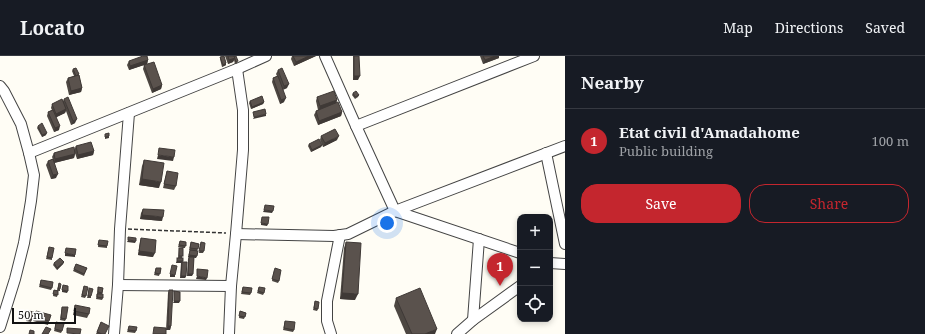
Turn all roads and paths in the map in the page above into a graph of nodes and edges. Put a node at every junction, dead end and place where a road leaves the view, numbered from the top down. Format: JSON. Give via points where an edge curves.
{"nodes":[{"id":1,"x":266,"y":56,"type":"edge"},
{"id":2,"x":325,"y":56,"type":"edge"},
{"id":3,"x":534,"y":56,"type":"edge"},
{"id":4,"x":237,"y":69,"type":"junction"},
{"id":5,"x":0,"y":86,"type":"edge"},
{"id":6,"x":129,"y":113,"type":"junction"},
{"id":7,"x":356,"y":126,"type":"junction"},
{"id":8,"x":565,"y":146,"type":"edge"},
{"id":9,"x":30,"y":153,"type":"junction"},
{"id":10,"x":546,"y":153,"type":"junction"},
{"id":11,"x":565,"y":203,"type":"edge"},
{"id":12,"x":395,"y":211,"type":"junction"},
{"id":13,"x":560,"y":219,"type":"junction"},
{"id":14,"x":120,"y":229,"type":"junction"},
{"id":15,"x":236,"y":234,"type":"junction"},
{"id":16,"x":340,"y":235,"type":"junction"},
{"id":17,"x":479,"y":239,"type":"junction"},
{"id":18,"x":565,"y":244,"type":"edge"},
{"id":19,"x":517,"y":251,"type":"edge"},
{"id":20,"x":553,"y":264,"type":"edge"},
{"id":21,"x":565,"y":264,"type":"edge"},
{"id":22,"x":118,"y":285,"type":"junction"},
{"id":23,"x":230,"y":286,"type":"junction"},
{"id":24,"x":517,"y":288,"type":"edge"},
{"id":25,"x":473,"y":320,"type":"junction"},
{"id":26,"x":0,"y":327,"type":"edge"},
{"id":27,"x":114,"y":334,"type":"edge"},
{"id":28,"x":229,"y":334,"type":"edge"},
{"id":29,"x":331,"y":334,"type":"edge"},
{"id":30,"x":457,"y":334,"type":"edge"}],
"edges":[{"from":1,"to":4,"type":"street"},
{"from":2,"to":7,"type":"street"},
{"from":3,"to":7,"type":"street"},
{"from":4,"to":6,"type":"street"},
{"from":4,"to":15,"type":"street","via":[[243,110],[243,150]]},
{"from":5,"to":9,"type":"street","via":[[21,124]]},
{"from":6,"to":9,"type":"street"},
{"from":6,"to":14,"type":"street"},
{"from":7,"to":12,"type":"street"},
{"from":8,"to":10,"type":"street"},
{"from":9,"to":26,"type":"street","via":[[34,175],[24,243]]},
{"from":10,"to":12,"type":"street"},
{"from":10,"to":13,"type":"street"},
{"from":11,"to":13,"type":"street"},
{"from":12,"to":16,"type":"street","via":[[348,234]]},
{"from":12,"to":17,"type":"street"},
{"from":13,"to":18,"type":"street"},
{"from":14,"to":15,"type":"path"},
{"from":14,"to":22,"type":"street"},
{"from":15,"to":16,"type":"street"},
{"from":15,"to":23,"type":"street"},
{"from":16,"to":29,"type":"street","via":[[327,300],[327,321]]},
{"from":17,"to":19,"type":"street"},
{"from":17,"to":25,"type":"street"},
{"from":20,"to":21,"type":"street"},
{"from":22,"to":23,"type":"street"},
{"from":22,"to":27,"type":"street"},
{"from":23,"to":28,"type":"street"},
{"from":24,"to":25,"type":"street"},
{"from":25,"to":30,"type":"street"}]}
